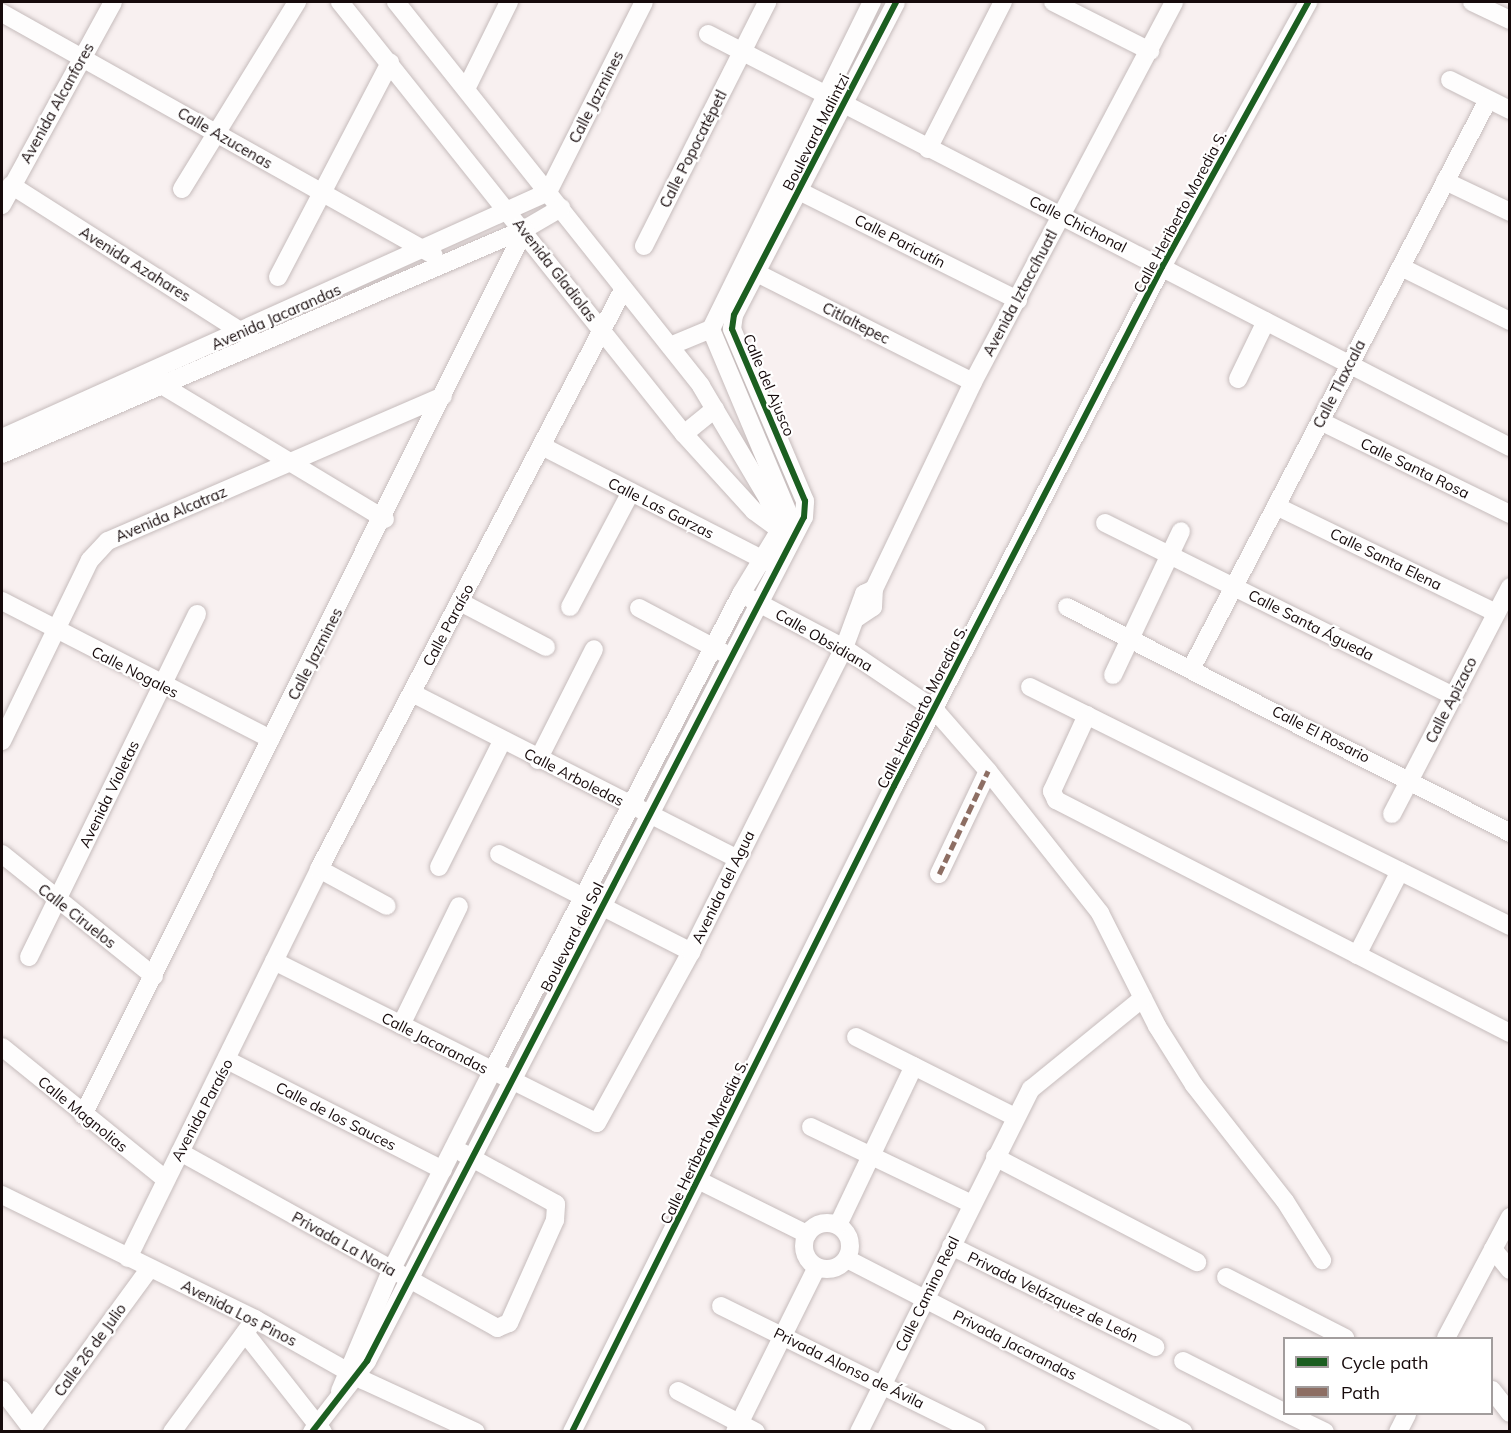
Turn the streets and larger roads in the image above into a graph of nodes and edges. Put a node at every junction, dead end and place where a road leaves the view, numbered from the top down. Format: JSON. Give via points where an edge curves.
{"nodes":[{"id":1,"x":113,"y":2,"type":"edge"},
{"id":2,"x":297,"y":2,"type":"edge"},
{"id":3,"x":396,"y":2,"type":"edge"},
{"id":4,"x":509,"y":2,"type":"edge"},
{"id":5,"x":644,"y":2,"type":"edge"},
{"id":6,"x":767,"y":2,"type":"edge"},
{"id":7,"x":872,"y":2,"type":"edge"},
{"id":8,"x":896,"y":2,"type":"edge"},
{"id":9,"x":1004,"y":2,"type":"edge"},
{"id":10,"x":1053,"y":2,"type":"edge"},
{"id":11,"x":1174,"y":2,"type":"edge"},
{"id":12,"x":1308,"y":2,"type":"edge"},
{"id":13,"x":1472,"y":2,"type":"edge"},
{"id":14,"x":350,"y":6,"type":"edge"},
{"id":15,"x":2,"y":13,"type":"edge"},
{"id":16,"x":1509,"y":20,"type":"edge"},
{"id":17,"x":708,"y":34,"type":"dead end"},
{"id":18,"x":1150,"y":51,"type":"junction"},
{"id":19,"x":742,"y":52,"type":"junction"},
{"id":20,"x":82,"y":57,"type":"junction"},
{"id":21,"x":390,"y":63,"type":"junction"},
{"id":22,"x":1450,"y":80,"type":"dead end"},
{"id":23,"x":466,"y":89,"type":"junction"},
{"id":24,"x":1488,"y":100,"type":"junction"},
{"id":25,"x":835,"y":101,"type":"junction"},
{"id":26,"x":1509,"y":110,"type":"edge"},
{"id":27,"x":218,"y":134,"type":"junction"},
{"id":28,"x":928,"y":148,"type":"junction"},
{"id":29,"x":1445,"y":181,"type":"junction"},
{"id":30,"x":782,"y":183,"type":"junction"},
{"id":31,"x":11,"y":185,"type":"junction"},
{"id":32,"x":182,"y":189,"type":"dead end"},
{"id":33,"x":799,"y":191,"type":"junction"},
{"id":34,"x":548,"y":192,"type":"junction"},
{"id":35,"x":324,"y":195,"type":"junction"},
{"id":36,"x":2,"y":205,"type":"edge"},
{"id":37,"x":561,"y":208,"type":"junction"},
{"id":38,"x":509,"y":211,"type":"junction"},
{"id":39,"x":1509,"y":212,"type":"edge"},
{"id":40,"x":1062,"y":215,"type":"junction"},
{"id":41,"x":525,"y":229,"type":"junction"},
{"id":42,"x":644,"y":246,"type":"dead end"},
{"id":43,"x":427,"y":251,"type":"junction"},
{"id":44,"x":447,"y":263,"type":"junction"},
{"id":45,"x":1162,"y":267,"type":"junction"},
{"id":46,"x":1401,"y":267,"type":"junction"},
{"id":47,"x":748,"y":269,"type":"junction"},
{"id":48,"x":278,"y":277,"type":"dead end"},
{"id":49,"x":623,"y":290,"type":"junction"},
{"id":50,"x":1018,"y":300,"type":"junction"},
{"id":51,"x":1266,"y":321,"type":"junction"},
{"id":52,"x":1509,"y":321,"type":"edge"},
{"id":53,"x":711,"y":329,"type":"junction"},
{"id":54,"x":603,"y":331,"type":"junction"},
{"id":55,"x":243,"y":332,"type":"junction"},
{"id":56,"x":259,"y":343,"type":"junction"},
{"id":57,"x":670,"y":346,"type":"junction"},
{"id":58,"x":1350,"y":364,"type":"junction"},
{"id":59,"x":151,"y":379,"type":"junction"},
{"id":60,"x":1238,"y":379,"type":"dead end"},
{"id":61,"x":973,"y":382,"type":"junction"},
{"id":62,"x":444,"y":396,"type":"junction"},
{"id":63,"x":715,"y":409,"type":"junction"},
{"id":64,"x":1320,"y":421,"type":"junction"},
{"id":65,"x":684,"y":434,"type":"junction"},
{"id":66,"x":2,"y":438,"type":"edge"},
{"id":67,"x":544,"y":447,"type":"junction"},
{"id":68,"x":1509,"y":447,"type":"edge"},
{"id":69,"x":2,"y":454,"type":"edge"},
{"id":70,"x":289,"y":463,"type":"junction"},
{"id":71,"x":631,"y":492,"type":"junction"},
{"id":72,"x":1276,"y":506,"type":"junction"},
{"id":73,"x":805,"y":508,"type":"joint"},
{"id":74,"x":1509,"y":514,"type":"edge"},
{"id":75,"x":385,"y":519,"type":"junction"},
{"id":76,"x":1105,"y":523,"type":"dead end"},
{"id":77,"x":778,"y":530,"type":"junction"},
{"id":78,"x":1181,"y":531,"type":"dead end"},
{"id":79,"x":795,"y":540,"type":"junction"},
{"id":80,"x":1170,"y":554,"type":"junction"},
{"id":81,"x":761,"y":558,"type":"junction"},
{"id":82,"x":779,"y":568,"type":"junction"},
{"id":83,"x":1234,"y":586,"type":"junction"},
{"id":84,"x":1509,"y":587,"type":"edge"},
{"id":85,"x":741,"y":594,"type":"junction"},
{"id":86,"x":2,"y":600,"type":"edge"},
{"id":87,"x":460,"y":602,"type":"junction"},
{"id":88,"x":760,"y":604,"type":"junction"},
{"id":89,"x":570,"y":607,"type":"dead end"},
{"id":90,"x":1067,"y":607,"type":"dead end"},
{"id":91,"x":639,"y":608,"type":"dead end"},
{"id":92,"x":1496,"y":613,"type":"junction"},
{"id":93,"x":197,"y":614,"type":"dead end"},
{"id":94,"x":58,"y":632,"type":"junction"},
{"id":95,"x":1130,"y":638,"type":"junction"},
{"id":96,"x":546,"y":647,"type":"dead end"},
{"id":97,"x":713,"y":648,"type":"junction"},
{"id":98,"x":844,"y":648,"type":"junction"},
{"id":99,"x":594,"y":649,"type":"dead end"},
{"id":100,"x":733,"y":658,"type":"junction"},
{"id":101,"x":1191,"y":669,"type":"junction"},
{"id":102,"x":1113,"y":675,"type":"dead end"},
{"id":103,"x":162,"y":687,"type":"junction"},
{"id":104,"x":1030,"y":687,"type":"dead end"},
{"id":105,"x":412,"y":693,"type":"junction"},
{"id":106,"x":1453,"y":696,"type":"junction"},
{"id":107,"x":934,"y":709,"type":"junction"},
{"id":108,"x":1087,"y":715,"type":"junction"},
{"id":109,"x":672,"y":726,"type":"junction"},
{"id":110,"x":692,"y":735,"type":"junction"},
{"id":111,"x":271,"y":739,"type":"junction"},
{"id":112,"x":2,"y":741,"type":"edge"},
{"id":113,"x":502,"y":741,"type":"junction"},
{"id":114,"x":538,"y":760,"type":"junction"},
{"id":115,"x":988,"y":771,"type":"junction"},
{"id":116,"x":1410,"y":778,"type":"junction"},
{"id":117,"x":630,"y":805,"type":"junction"},
{"id":118,"x":1392,"y":814,"type":"dead end"},
{"id":119,"x":648,"y":815,"type":"junction"},
{"id":120,"x":1509,"y":833,"type":"edge"},
{"id":121,"x":2,"y":854,"type":"edge"},
{"id":122,"x":499,"y":854,"type":"dead end"},
{"id":123,"x":736,"y":858,"type":"junction"},
{"id":124,"x":439,"y":867,"type":"dead end"},
{"id":125,"x":320,"y":869,"type":"junction"},
{"id":126,"x":1400,"y":871,"type":"junction"},
{"id":127,"x":939,"y":874,"type":"dead end"},
{"id":128,"x":583,"y":898,"type":"junction"},
{"id":129,"x":57,"y":901,"type":"junction"},
{"id":130,"x":387,"y":906,"type":"dead end"},
{"id":131,"x":459,"y":906,"type":"dead end"},
{"id":132,"x":601,"y":906,"type":"junction"},
{"id":133,"x":1509,"y":926,"type":"edge"},
{"id":134,"x":691,"y":952,"type":"junction"},
{"id":135,"x":1358,"y":955,"type":"junction"},
{"id":136,"x":29,"y":957,"type":"dead end"},
{"id":137,"x":274,"y":961,"type":"junction"},
{"id":138,"x":154,"y":976,"type":"junction"},
{"id":139,"x":1143,"y":998,"type":"junction"},
{"id":140,"x":401,"y":1025,"type":"junction"},
{"id":141,"x":1509,"y":1033,"type":"edge"},
{"id":142,"x":856,"y":1037,"type":"dead end"},
{"id":143,"x":2,"y":1047,"type":"edge"},
{"id":144,"x":229,"y":1061,"type":"junction"},
{"id":145,"x":914,"y":1066,"type":"junction"},
{"id":146,"x":492,"y":1072,"type":"junction"},
{"id":147,"x":510,"y":1082,"type":"junction"},
{"id":148,"x":83,"y":1115,"type":"junction"},
{"id":149,"x":1015,"y":1117,"type":"junction"},
{"id":150,"x":597,"y":1123,"type":"joint"},
{"id":151,"x":811,"y":1127,"type":"dead end"},
{"id":152,"x":454,"y":1148,"type":"junction"},
{"id":153,"x":180,"y":1152,"type":"junction"},
{"id":154,"x":871,"y":1156,"type":"junction"},
{"id":155,"x":995,"y":1157,"type":"junction"},
{"id":156,"x":474,"y":1158,"type":"junction"},
{"id":157,"x":443,"y":1170,"type":"junction"},
{"id":158,"x":165,"y":1179,"type":"junction"},
{"id":159,"x":698,"y":1180,"type":"junction"},
{"id":160,"x":2,"y":1195,"type":"edge"},
{"id":161,"x":972,"y":1204,"type":"junction"},
{"id":162,"x":1509,"y":1217,"type":"edge"},
{"id":163,"x":838,"y":1225,"type":"junction"},
{"id":164,"x":807,"y":1234,"type":"junction"},
{"id":165,"x":951,"y":1246,"type":"junction"},
{"id":166,"x":1493,"y":1249,"type":"junction"},
{"id":167,"x":128,"y":1258,"type":"junction"},
{"id":168,"x":847,"y":1259,"type":"junction"},
{"id":169,"x":1322,"y":1260,"type":"dead end"},
{"id":170,"x":1197,"y":1262,"type":"dead end"},
{"id":171,"x":150,"y":1268,"type":"junction"},
{"id":172,"x":817,"y":1268,"type":"junction"},
{"id":173,"x":1509,"y":1270,"type":"edge"},
{"id":174,"x":391,"y":1271,"type":"junction"},
{"id":175,"x":1226,"y":1277,"type":"dead end"},
{"id":176,"x":410,"y":1281,"type":"junction"},
{"id":177,"x":925,"y":1299,"type":"junction"},
{"id":178,"x":721,"y":1306,"type":"dead end"},
{"id":179,"x":250,"y":1326,"type":"junction"},
{"id":180,"x":783,"y":1336,"type":"junction"},
{"id":181,"x":1343,"y":1337,"type":"edge"},
{"id":182,"x":1448,"y":1337,"type":"edge"},
{"id":183,"x":1155,"y":1347,"type":"dead end"},
{"id":184,"x":1183,"y":1361,"type":"dead end"},
{"id":185,"x":351,"y":1374,"type":"junction"},
{"id":186,"x":883,"y":1385,"type":"junction"},
{"id":187,"x":2,"y":1390,"type":"edge"},
{"id":188,"x":678,"y":1391,"type":"dead end"},
{"id":189,"x":1493,"y":1393,"type":"edge"},
{"id":190,"x":1283,"y":1411,"type":"edge"},
{"id":191,"x":1509,"y":1413,"type":"edge"},
{"id":192,"x":1290,"y":1415,"type":"edge"},
{"id":193,"x":1406,"y":1415,"type":"edge"},
{"id":194,"x":737,"y":1427,"type":"edge"},
{"id":195,"x":317,"y":1429,"type":"edge"},
{"id":196,"x":32,"y":1431,"type":"edge"},
{"id":197,"x":172,"y":1431,"type":"edge"},
{"id":198,"x":476,"y":1431,"type":"edge"},
{"id":199,"x":572,"y":1431,"type":"edge"},
{"id":200,"x":756,"y":1431,"type":"edge"},
{"id":201,"x":859,"y":1431,"type":"edge"},
{"id":202,"x":977,"y":1431,"type":"edge"},
{"id":203,"x":1183,"y":1431,"type":"edge"},
{"id":204,"x":1325,"y":1431,"type":"edge"},
{"id":205,"x":1398,"y":1431,"type":"edge"}],
"edges":[{"from":1,"to":20,"type":"street","name":"Avenida Alcanfores"},
{"from":2,"to":27,"type":"street"},
{"from":3,"to":23,"type":"street"},
{"from":4,"to":23,"type":"street"},
{"from":5,"to":34,"type":"street","name":"Calle Jazmines"},
{"from":6,"to":19,"type":"street","name":"Calle Popocatépetl"},
{"from":7,"to":25,"type":"street","name":"Boulevard Malintzi"},
{"from":8,"to":25,"type":"street","name":"Boulevard Malintzi"},
{"from":9,"to":28,"type":"street"},
{"from":10,"to":18,"type":"street"},
{"from":11,"to":18,"type":"street","name":"Avenida Iztaccíhuatl"},
{"from":12,"to":45,"type":"street","name":"Calle Heriberto Moredia S."},
{"from":13,"to":16,"type":"street"},
{"from":14,"to":21,"type":"street","name":"Avenida Gladiolas"},
{"from":15,"to":20,"type":"street","name":"Calle Azucenas"},
{"from":17,"to":19,"type":"street","name":"Calle Chichonal"},
{"from":18,"to":40,"type":"street","name":"Avenida Iztaccíhuatl"},
{"from":19,"to":25,"type":"street","name":"Calle Chichonal"},
{"from":19,"to":42,"type":"street","name":"Calle Popocatépetl"},
{"from":20,"to":27,"type":"street","name":"Calle Azucenas"},
{"from":20,"to":31,"type":"street","name":"Avenida Alcanfores"},
{"from":21,"to":35,"type":"street"},
{"from":21,"to":38,"type":"street","name":"Avenida Gladiolas"},
{"from":22,"to":24,"type":"street"},
{"from":23,"to":34,"type":"street"},
{"from":24,"to":26,"type":"street"},
{"from":24,"to":29,"type":"street","name":"Calle Tlaxcala"},
{"from":25,"to":28,"type":"street","name":"Calle Chichonal"},
{"from":25,"to":30,"type":"street","name":"Boulevard Malintzi"},
{"from":25,"to":33,"type":"street","name":"Boulevard Malintzi"},
{"from":27,"to":32,"type":"street"},
{"from":27,"to":35,"type":"street","name":"Calle Azucenas"},
{"from":28,"to":40,"type":"street","name":"Calle Chichonal"},
{"from":29,"to":39,"type":"street"},
{"from":29,"to":46,"type":"street","name":"Calle Tlaxcala"},
{"from":30,"to":33,"type":"street","name":"Calle Paricutín"},
{"from":30,"to":47,"type":"street","name":"Boulevard Malintzi"},
{"from":31,"to":36,"type":"street","name":"Avenida Alcanfores"},
{"from":31,"to":55,"type":"street","name":"Avenida Azahares"},
{"from":33,"to":47,"type":"street","name":"Boulevard Malintzi"},
{"from":33,"to":50,"type":"street","name":"Calle Paricutín"},
{"from":34,"to":37,"type":"street"},
{"from":34,"to":38,"type":"street","name":"Avenida Jacarandas"},
{"from":35,"to":43,"type":"street","name":"Calle Azucenas"},
{"from":35,"to":48,"type":"street"},
{"from":37,"to":41,"type":"street"},
{"from":37,"to":49,"type":"street"},
{"from":38,"to":41,"type":"street","name":"Avenida Gladiolas"},
{"from":38,"to":43,"type":"street","name":"Avenida Jacarandas"},
{"from":40,"to":45,"type":"street","name":"Calle Chichonal"},
{"from":40,"to":50,"type":"street","name":"Avenida Iztaccíhuatl"},
{"from":41,"to":44,"type":"street","name":"Avenida Jacarandas"},
{"from":41,"to":54,"type":"street","name":"Avenida Gladiolas"},
{"from":41,"to":62,"type":"street","name":"Calle Jazmines"},
{"from":43,"to":44,"type":"street","name":"Calle Azucenas"},
{"from":43,"to":55,"type":"street","name":"Avenida Jacarandas"},
{"from":44,"to":56,"type":"street","name":"Avenida Jacarandas"},
{"from":45,"to":51,"type":"street","name":"Calle Chichonal"},
{"from":45,"to":107,"type":"street","name":"Calle Heriberto Moredia S."},
{"from":46,"to":52,"type":"street"},
{"from":46,"to":58,"type":"street","name":"Calle Tlaxcala"},
{"from":47,"to":53,"type":"street","name":"Boulevard Malintzi"},
{"from":47,"to":61,"type":"street","name":"Citlaltepec"},
{"from":47,"to":73,"type":"street","name":"Calle del Ajusco","via":[[732,329]]},
{"from":49,"to":54,"type":"street","name":"Calle Paraíso"},
{"from":49,"to":57,"type":"street"},
{"from":50,"to":61,"type":"street","name":"Avenida Iztaccíhuatl"},
{"from":51,"to":58,"type":"street","name":"Calle Chichonal"},
{"from":51,"to":60,"type":"street"},
{"from":53,"to":57,"type":"street"},
{"from":53,"to":77,"type":"street","name":"Calle del Ajusco","via":[[788,502],[789,515]]},
{"from":54,"to":65,"type":"street","name":"Avenida Gladiolas"},
{"from":54,"to":67,"type":"street","name":"Calle Paraíso"},
{"from":55,"to":56,"type":"street","name":"Avenida Azahares"},
{"from":55,"to":59,"type":"street","name":"Avenida Jacarandas"},
{"from":56,"to":59,"type":"street","name":"Avenida Jacarandas"},
{"from":57,"to":63,"type":"street"},
{"from":58,"to":64,"type":"street","name":"Calle Tlaxcala"},
{"from":58,"to":68,"type":"street","name":"Calle Chichonal"},
{"from":59,"to":66,"type":"street","name":"Avenida Jacarandas"},
{"from":59,"to":69,"type":"street","name":"Avenida Jacarandas"},
{"from":59,"to":70,"type":"street"},
{"from":61,"to":98,"type":"street","name":"Avenida Iztaccíhuatl","via":[[874,589],[864,594]]},
{"from":62,"to":70,"type":"street","name":"Avenida Alcatraz"},
{"from":62,"to":75,"type":"street","name":"Calle Jazmines"},
{"from":63,"to":65,"type":"street"},
{"from":63,"to":77,"type":"street","via":[[768,499]]},
{"from":64,"to":72,"type":"street","name":"Calle Tlaxcala"},
{"from":64,"to":74,"type":"street","name":"Calle Santa Rosa"},
{"from":65,"to":77,"type":"street","name":"Avenida Gladiolas"},
{"from":67,"to":71,"type":"street","name":"Calle Las Garzas"},
{"from":67,"to":87,"type":"street","name":"Calle Paraíso"},
{"from":70,"to":75,"type":"street"},
{"from":70,"to":94,"type":"street","name":"Avenida Alcatraz","via":[[108,541],[90,560]]},
{"from":71,"to":81,"type":"street","name":"Calle Las Garzas"},
{"from":71,"to":89,"type":"street"},
{"from":72,"to":83,"type":"street","name":"Calle Tlaxcala"},
{"from":72,"to":92,"type":"street","name":"Calle Santa Elena"},
{"from":73,"to":79,"type":"street","name":"Boulevard del Sol"},
{"from":75,"to":111,"type":"street","name":"Calle Jazmines"},
{"from":76,"to":80,"type":"street","name":"Calle Santa Águeda"},
{"from":77,"to":79,"type":"street","name":"Avenida Gladiolas"},
{"from":77,"to":81,"type":"street","name":"Boulevard del Sol"},
{"from":77,"to":82,"type":"street"},
{"from":78,"to":80,"type":"street"},
{"from":79,"to":82,"type":"street","name":"Boulevard del Sol"},
{"from":80,"to":83,"type":"street","name":"Calle Santa Águeda"},
{"from":80,"to":95,"type":"street"},
{"from":81,"to":82,"type":"street","name":"Calle Las Garzas"},
{"from":81,"to":85,"type":"street","name":"Boulevard del Sol"},
{"from":82,"to":88,"type":"street","name":"Boulevard del Sol"},
{"from":83,"to":101,"type":"street","name":"Calle Tlaxcala"},
{"from":83,"to":106,"type":"street","name":"Calle Santa Águeda"},
{"from":84,"to":92,"type":"street","name":"Calle Apizaco"},
{"from":85,"to":88,"type":"street","name":"Calle Obsidiana"},
{"from":85,"to":97,"type":"street","name":"Boulevard del Sol"},
{"from":86,"to":94,"type":"street","name":"Calle Nogales"},
{"from":87,"to":96,"type":"street"},
{"from":87,"to":105,"type":"street","name":"Calle Paraíso"},
{"from":88,"to":98,"type":"street","name":"Calle Obsidiana"},
{"from":88,"to":100,"type":"street","name":"Boulevard del Sol"},
{"from":90,"to":95,"type":"street","name":"Calle El Rosario"},
{"from":91,"to":97,"type":"street"},
{"from":92,"to":106,"type":"street","name":"Calle Apizaco"},
{"from":93,"to":103,"type":"street","name":"Avenida Violetas"},
{"from":94,"to":103,"type":"street","name":"Calle Nogales"},
{"from":94,"to":112,"type":"street","name":"Avenida Alcatraz"},
{"from":95,"to":101,"type":"street","name":"Calle El Rosario"},
{"from":95,"to":102,"type":"street"},
{"from":97,"to":100,"type":"street"},
{"from":97,"to":109,"type":"street","name":"Boulevard del Sol"},
{"from":98,"to":107,"type":"street","name":"Calle Obsidiana"},
{"from":98,"to":123,"type":"street","name":"Avenida del Agua"},
{"from":99,"to":114,"type":"street"},
{"from":100,"to":110,"type":"street","name":"Boulevard del Sol"},
{"from":101,"to":116,"type":"street","name":"Calle El Rosario"},
{"from":103,"to":111,"type":"street","name":"Calle Nogales"},
{"from":103,"to":129,"type":"street","name":"Avenida Violetas"},
{"from":104,"to":108,"type":"street"},
{"from":105,"to":113,"type":"street","name":"Calle Arboledas"},
{"from":105,"to":125,"type":"street","name":"Calle Paraíso"},
{"from":106,"to":116,"type":"street","name":"Calle Apizaco"},
{"from":107,"to":115,"type":"street","name":"Calle Obsidiana"},
{"from":107,"to":159,"type":"street","name":"Calle Heriberto Moredia S."},
{"from":108,"to":126,"type":"street"},
{"from":108,"to":135,"type":"street","via":[[1052,791],[1056,800]]},
{"from":109,"to":110,"type":"street"},
{"from":109,"to":117,"type":"street","name":"Boulevard del Sol"},
{"from":110,"to":119,"type":"street","name":"Boulevard del Sol"},
{"from":111,"to":138,"type":"street","name":"Calle Jazmines"},
{"from":113,"to":114,"type":"street","name":"Calle Arboledas"},
{"from":113,"to":124,"type":"street"},
{"from":114,"to":117,"type":"street","name":"Calle Arboledas"},
{"from":115,"to":127,"type":"street"},
{"from":115,"to":139,"type":"street","name":"Calle Obsidiana","via":[[1100,913]]},
{"from":116,"to":118,"type":"street","name":"Calle Apizaco"},
{"from":116,"to":120,"type":"street","name":"Calle El Rosario"},
{"from":117,"to":119,"type":"street","name":"Calle Arboledas"},
{"from":117,"to":128,"type":"street","name":"Boulevard del Sol"},
{"from":119,"to":123,"type":"street","name":"Calle Arboledas"},
{"from":119,"to":132,"type":"street","name":"Boulevard del Sol"},
{"from":121,"to":129,"type":"street","name":"Calle Ciruelos"},
{"from":122,"to":128,"type":"street"},
{"from":123,"to":134,"type":"street","name":"Avenida del Agua"},
{"from":125,"to":130,"type":"street"},
{"from":125,"to":137,"type":"street","name":"Calle Paraíso"},
{"from":126,"to":133,"type":"street"},
{"from":126,"to":135,"type":"street"},
{"from":128,"to":132,"type":"street"},
{"from":128,"to":146,"type":"street","name":"Boulevard del Sol"},
{"from":129,"to":136,"type":"street","name":"Avenida Violetas"},
{"from":129,"to":138,"type":"street","name":"Calle Ciruelos"},
{"from":131,"to":140,"type":"street"},
{"from":132,"to":134,"type":"street"},
{"from":132,"to":147,"type":"street","name":"Boulevard del Sol"},
{"from":134,"to":150,"type":"street","name":"Avenida del Agua"},
{"from":135,"to":141,"type":"street"},
{"from":137,"to":140,"type":"street","name":"Calle Jacarandas"},
{"from":137,"to":144,"type":"street","name":"Avenida Paraíso"},
{"from":138,"to":148,"type":"street","name":"Calle Jazmines"},
{"from":139,"to":149,"type":"street","name":"Calle Camino Real","via":[[1039,1079]]},
{"from":139,"to":169,"type":"street","name":"Calle Obsidiana","via":[[1194,1085],[1285,1201]]},
{"from":140,"to":146,"type":"street","name":"Calle Jacarandas"},
{"from":142,"to":145,"type":"street"},
{"from":143,"to":148,"type":"street","name":"Calle Magnolias"},
{"from":144,"to":153,"type":"street","name":"Avenida Paraíso"},
{"from":144,"to":157,"type":"street","name":"Calle de los Sauces"},
{"from":145,"to":149,"type":"street"},
{"from":145,"to":154,"type":"street"},
{"from":146,"to":147,"type":"street","name":"Calle Jacarandas"},
{"from":146,"to":152,"type":"street","name":"Boulevard del Sol"},
{"from":147,"to":150,"type":"street","name":"Calle Jacarandas"},
{"from":147,"to":156,"type":"street","name":"Boulevard del Sol"},
{"from":148,"to":158,"type":"street","name":"Calle Magnolias"},
{"from":149,"to":155,"type":"street","name":"Calle Camino Real"},
{"from":151,"to":154,"type":"street"},
{"from":152,"to":156,"type":"street"},
{"from":152,"to":157,"type":"street","name":"Boulevard del Sol"},
{"from":153,"to":158,"type":"street","name":"Avenida Paraíso"},
{"from":153,"to":174,"type":"street","name":"Privada La Noria"},
{"from":154,"to":161,"type":"street"},
{"from":154,"to":163,"type":"street"},
{"from":155,"to":161,"type":"street","name":"Calle Camino Real"},
{"from":155,"to":170,"type":"street"},
{"from":156,"to":176,"type":"street","name":"Boulevard del Sol"},
{"from":156,"to":176,"type":"street","name":"Privada La Noria","via":[[556,1204],[555,1220],[508,1323],[497,1328]]},
{"from":157,"to":174,"type":"street","name":"Boulevard del Sol"},
{"from":158,"to":167,"type":"street","name":"Avenida Paraíso"},
{"from":159,"to":164,"type":"street"},
{"from":159,"to":199,"type":"street","name":"Calle Heriberto Moredia S."},
{"from":160,"to":167,"type":"street","name":"Avenida Los Pinos"},
{"from":161,"to":165,"type":"street","name":"Calle Camino Real"},
{"from":162,"to":166,"type":"street"},
{"from":163,"to":164,"type":"street","via":[[827,1223]]},
{"from":163,"to":168,"type":"street","via":[[848,1234]]},
{"from":164,"to":172,"type":"street","via":[[807,1259]]},
{"from":165,"to":177,"type":"street","name":"Calle Camino Real"},
{"from":165,"to":183,"type":"street","name":"Privada Velázquez de León"},
{"from":166,"to":173,"type":"street"},
{"from":166,"to":182,"type":"street"},
{"from":167,"to":171,"type":"street","name":"Avenida Los Pinos"},
{"from":168,"to":172,"type":"street","via":[[833,1269]]},
{"from":168,"to":177,"type":"street","name":"Privada Jacarandas"},
{"from":171,"to":179,"type":"street","name":"Avenida Los Pinos"},
{"from":171,"to":196,"type":"street","name":"Calle 26 de Julio"},
{"from":172,"to":180,"type":"street"},
{"from":174,"to":176,"type":"street","name":"Privada La Noria"},
{"from":174,"to":185,"type":"street","name":"Boulevard del Sol"},
{"from":175,"to":181,"type":"street"},
{"from":176,"to":185,"type":"street","name":"Boulevard del Sol"},
{"from":177,"to":186,"type":"street","name":"Calle Camino Real"},
{"from":177,"to":203,"type":"street","name":"Privada Jacarandas"},
{"from":178,"to":180,"type":"street","name":"Privada Alonso de Ávila"},
{"from":179,"to":185,"type":"street","name":"Avenida Los Pinos"},
{"from":179,"to":195,"type":"street"},
{"from":179,"to":197,"type":"street"},
{"from":180,"to":186,"type":"street","name":"Privada Alonso de Ávila"},
{"from":180,"to":194,"type":"street"},
{"from":184,"to":190,"type":"street"},
{"from":185,"to":195,"type":"street"},
{"from":185,"to":198,"type":"street","name":"Avenida Los Pinos"},
{"from":186,"to":201,"type":"street","name":"Calle Camino Real"},
{"from":186,"to":202,"type":"street","name":"Privada Alonso de Ávila"},
{"from":187,"to":196,"type":"street"},
{"from":188,"to":194,"type":"street"},
{"from":189,"to":191,"type":"street"},
{"from":192,"to":204,"type":"street"},
{"from":193,"to":205,"type":"street"},
{"from":194,"to":200,"type":"street"}]}
